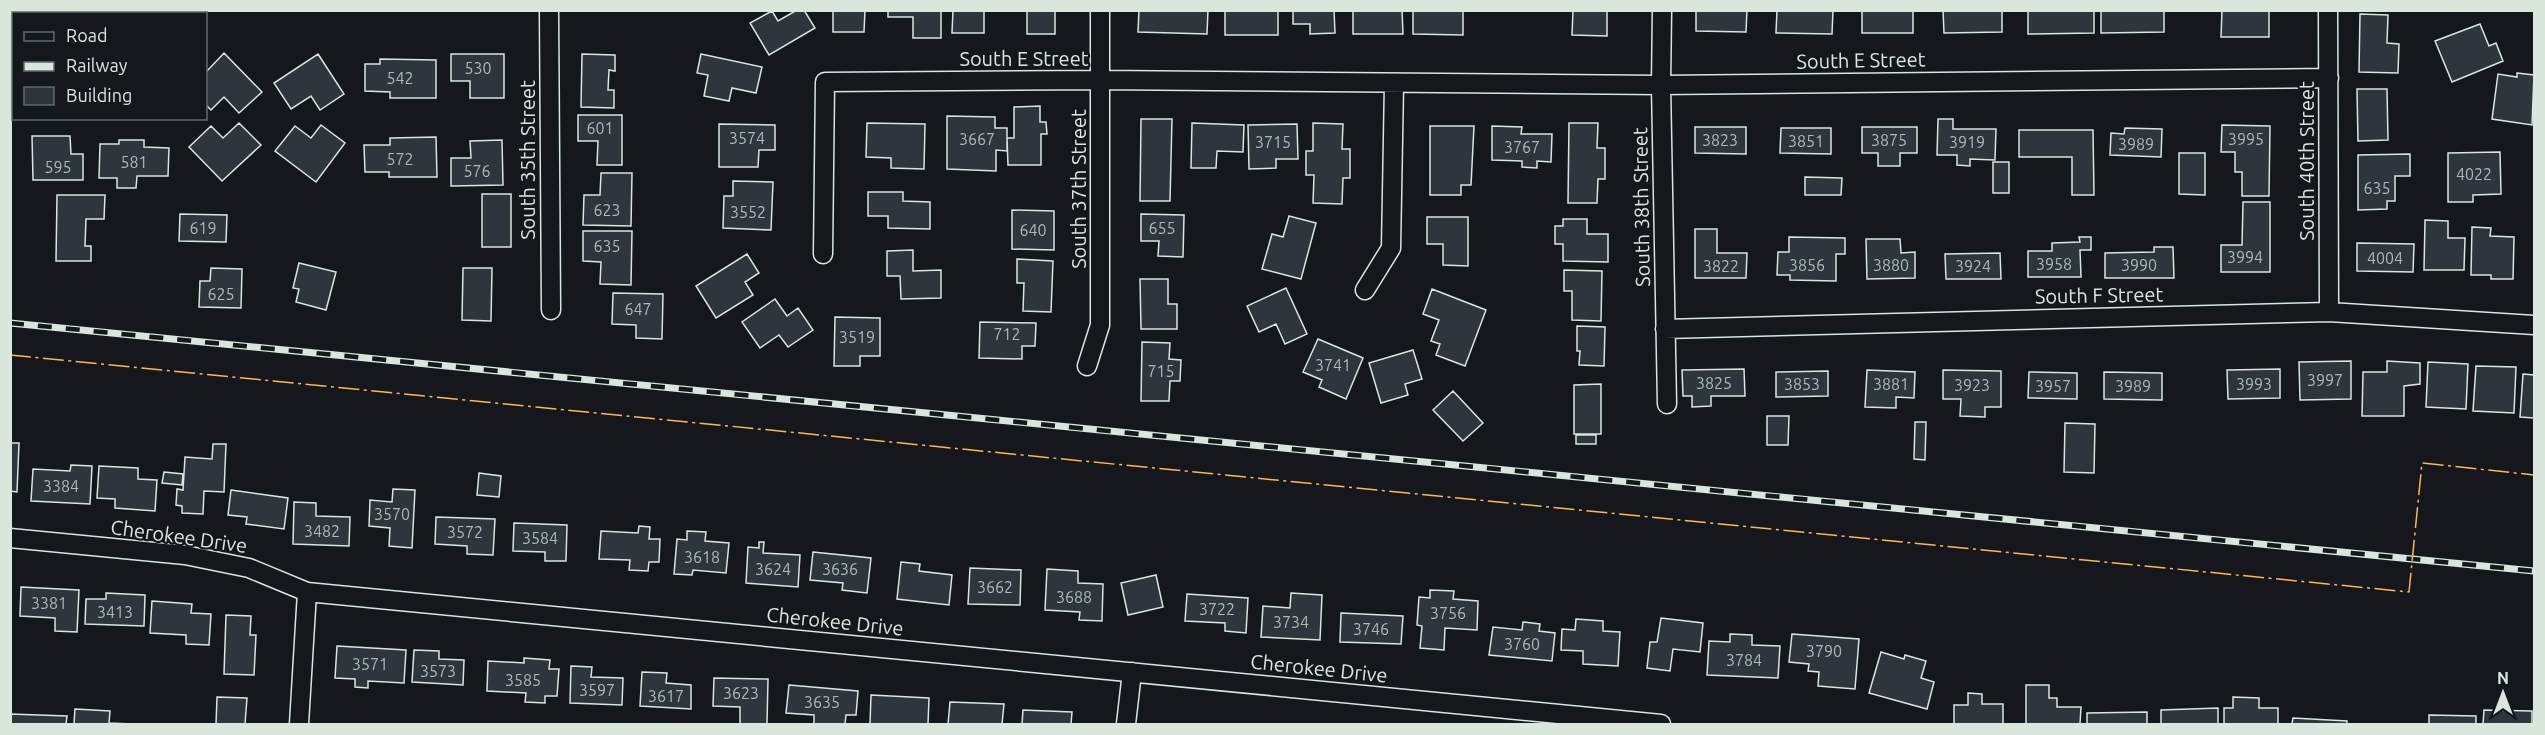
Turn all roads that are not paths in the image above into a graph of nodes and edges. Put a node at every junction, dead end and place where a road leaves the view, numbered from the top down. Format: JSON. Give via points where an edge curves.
{"nodes":[{"id":1,"x":549,"y":10,"type":"edge"},
{"id":2,"x":1100,"y":10,"type":"edge"},
{"id":3,"x":1662,"y":10,"type":"edge"},
{"id":4,"x":2328,"y":10,"type":"edge"},
{"id":5,"x":2329,"y":78,"type":"junction"},
{"id":6,"x":1101,"y":80,"type":"junction"},
{"id":7,"x":1394,"y":84,"type":"junction"},
{"id":8,"x":1661,"y":85,"type":"junction"},
{"id":9,"x":823,"y":254,"type":"dead end"},
{"id":10,"x":1365,"y":290,"type":"dead end"},
{"id":11,"x":551,"y":310,"type":"dead end"},
{"id":12,"x":2329,"y":312,"type":"junction"},
{"id":13,"x":2535,"y":325,"type":"edge"},
{"id":14,"x":1665,"y":329,"type":"junction"},
{"id":15,"x":1087,"y":366,"type":"dead end"},
{"id":16,"x":1666,"y":404,"type":"dead end"},
{"id":17,"x":10,"y":538,"type":"edge"},
{"id":18,"x":307,"y":592,"type":"junction"},
{"id":19,"x":1132,"y":672,"type":"junction"},
{"id":20,"x":300,"y":724,"type":"edge"},
{"id":21,"x":1126,"y":724,"type":"edge"},
{"id":22,"x":1661,"y":724,"type":"edge"}],
"edges":[{"from":1,"to":11,"type":"street","name":"South 35th Street"},
{"from":2,"to":6,"type":"street","name":"South 37th Street"},
{"from":3,"to":8,"type":"street","name":"South 38th Street"},
{"from":4,"to":5,"type":"street","name":"South 40th Street"},
{"from":5,"to":8,"type":"street","name":"South E Street"},
{"from":5,"to":12,"type":"street","name":"South 40th Street"},
{"from":6,"to":7,"type":"street","name":"South E Street"},
{"from":6,"to":9,"type":"street","name":"South E Street","via":[[825,82]]},
{"from":6,"to":15,"type":"street","name":"South 37th Street","via":[[1100,325]]},
{"from":7,"to":8,"type":"street","name":"South E Street"},
{"from":7,"to":10,"type":"street","via":[[1391,248]]},
{"from":8,"to":14,"type":"street","name":"South 38th Street"},
{"from":12,"to":13,"type":"street","name":"South F Street"},
{"from":12,"to":14,"type":"street","name":"South F Street"},
{"from":14,"to":16,"type":"street","name":"South 38th Street"},
{"from":17,"to":18,"type":"street","name":"Cherokee Drive","via":[[185,555],[249,567]]},
{"from":18,"to":19,"type":"street","name":"Cherokee Drive"},
{"from":18,"to":20,"type":"street"},
{"from":19,"to":21,"type":"street"},
{"from":19,"to":22,"type":"street","name":"Cherokee Drive"}]}
